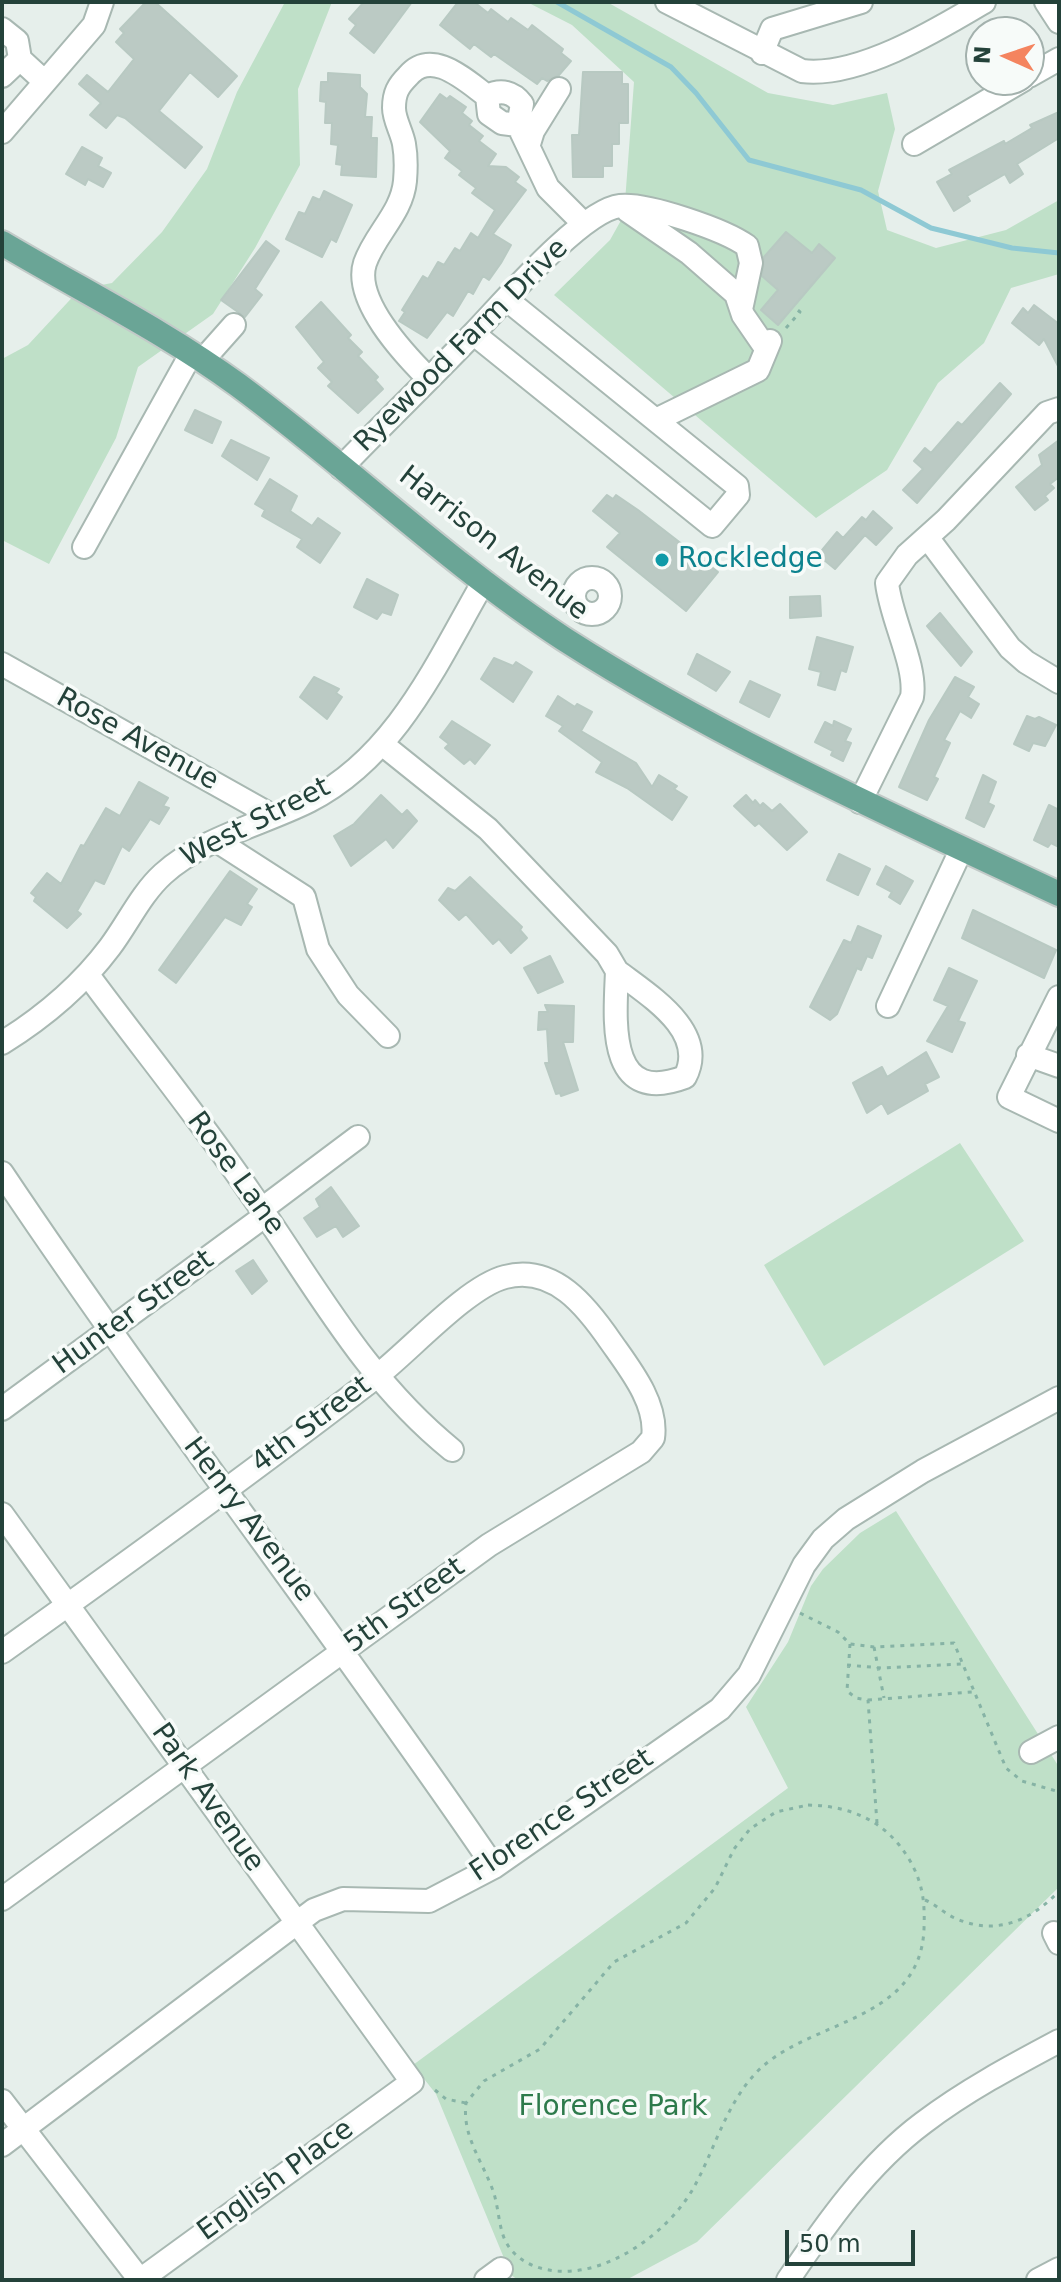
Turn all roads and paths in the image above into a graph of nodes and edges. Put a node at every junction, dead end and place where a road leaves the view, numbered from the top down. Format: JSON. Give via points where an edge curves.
{"nodes":[{"id":1,"x":102,"y":2,"type":"edge"},
{"id":2,"x":667,"y":2,"type":"edge"},
{"id":3,"x":861,"y":2,"type":"edge"},
{"id":4,"x":984,"y":2,"type":"edge"},
{"id":5,"x":1046,"y":2,"type":"edge"},
{"id":6,"x":1059,"y":22,"type":"edge"},
{"id":7,"x":2,"y":29,"type":"edge"},
{"id":8,"x":762,"y":53,"type":"junction"},
{"id":9,"x":20,"y":59,"type":"junction"},
{"id":10,"x":2,"y":76,"type":"edge"},
{"id":11,"x":45,"y":82,"type":"junction"},
{"id":12,"x":559,"y":89,"type":"dead end"},
{"id":13,"x":996,"y":96,"type":"edge"},
{"id":14,"x":2,"y":132,"type":"edge"},
{"id":15,"x":524,"y":135,"type":"junction"},
{"id":16,"x":914,"y":144,"type":"dead end"},
{"id":17,"x":621,"y":206,"type":"junction"},
{"id":18,"x":584,"y":224,"type":"junction"},
{"id":19,"x":2,"y":243,"type":"edge"},
{"id":20,"x":506,"y":299,"type":"junction"},
{"id":21,"x":742,"y":305,"type":"junction"},
{"id":22,"x":794,"y":307,"type":"dead end"},
{"id":23,"x":234,"y":325,"type":"dead end"},
{"id":24,"x":474,"y":334,"type":"junction"},
{"id":25,"x":774,"y":339,"type":"junction"},
{"id":26,"x":196,"y":358,"type":"junction"},
{"id":27,"x":428,"y":378,"type":"junction"},
{"id":28,"x":1051,"y":413,"type":"edge"},
{"id":29,"x":658,"y":419,"type":"junction"},
{"id":30,"x":341,"y":468,"type":"junction"},
{"id":31,"x":927,"y":537,"type":"junction"},
{"id":32,"x":84,"y":547,"type":"dead end"},
{"id":33,"x":484,"y":581,"type":"junction"},
{"id":34,"x":580,"y":610,"type":"dead end"},
{"id":35,"x":561,"y":636,"type":"junction"},
{"id":36,"x":2,"y":664,"type":"edge"},
{"id":37,"x":1059,"y":682,"type":"edge"},
{"id":38,"x":382,"y":744,"type":"junction"},
{"id":39,"x":860,"y":802,"type":"junction"},
{"id":40,"x":271,"y":815,"type":"junction"},
{"id":41,"x":217,"y":841,"type":"junction"},
{"id":42,"x":962,"y":848,"type":"junction"},
{"id":43,"x":1059,"y":894,"type":"edge"},
{"id":44,"x":617,"y":971,"type":"junction"},
{"id":45,"x":88,"y":975,"type":"junction"},
{"id":46,"x":1059,"y":997,"type":"edge"},
{"id":47,"x":888,"y":1006,"type":"dead end"},
{"id":48,"x":388,"y":1036,"type":"dead end"},
{"id":49,"x":2,"y":1043,"type":"edge"},
{"id":50,"x":1028,"y":1055,"type":"junction"},
{"id":51,"x":1059,"y":1066,"type":"edge"},
{"id":52,"x":1059,"y":1121,"type":"edge"},
{"id":53,"x":358,"y":1137,"type":"dead end"},
{"id":54,"x":2,"y":1173,"type":"edge"},
{"id":55,"x":264,"y":1212,"type":"junction"},
{"id":56,"x":549,"y":1279,"type":"joint"},
{"id":57,"x":110,"y":1333,"type":"junction"},
{"id":58,"x":376,"y":1378,"type":"junction"},
{"id":59,"x":1059,"y":1398,"type":"edge"},
{"id":60,"x":2,"y":1409,"type":"edge"},
{"id":61,"x":452,"y":1450,"type":"dead end"},
{"id":62,"x":225,"y":1490,"type":"junction"},
{"id":63,"x":2,"y":1514,"type":"edge"},
{"id":64,"x":68,"y":1605,"type":"junction"},
{"id":65,"x":799,"y":1613,"type":"dead end"},
{"id":66,"x":850,"y":1644,"type":"junction"},
{"id":67,"x":874,"y":1647,"type":"junction"},
{"id":68,"x":344,"y":1651,"type":"junction"},
{"id":69,"x":2,"y":1652,"type":"edge"},
{"id":70,"x":961,"y":1664,"type":"junction"},
{"id":71,"x":847,"y":1665,"type":"junction"},
{"id":72,"x":881,"y":1668,"type":"junction"},
{"id":73,"x":972,"y":1692,"type":"junction"},
{"id":74,"x":884,"y":1698,"type":"junction"},
{"id":75,"x":868,"y":1700,"type":"junction"},
{"id":76,"x":1059,"y":1737,"type":"edge"},
{"id":77,"x":1031,"y":1752,"type":"dead end"},
{"id":78,"x":185,"y":1764,"type":"junction"},
{"id":79,"x":1059,"y":1796,"type":"edge"},
{"id":80,"x":877,"y":1823,"type":"junction"},
{"id":81,"x":494,"y":1867,"type":"junction"},
{"id":82,"x":1059,"y":1891,"type":"edge"},
{"id":83,"x":2,"y":1899,"type":"edge"},
{"id":84,"x":925,"y":1900,"type":"junction"},
{"id":85,"x":295,"y":1922,"type":"junction"},
{"id":86,"x":1059,"y":2041,"type":"edge"},
{"id":87,"x":412,"y":2082,"type":"joint"},
{"id":88,"x":435,"y":2090,"type":"dead end"},
{"id":89,"x":2,"y":2101,"type":"edge"},
{"id":90,"x":466,"y":2103,"type":"junction"},
{"id":91,"x":24,"y":2130,"type":"junction"},
{"id":92,"x":2,"y":2145,"type":"edge"},
{"id":93,"x":1059,"y":2269,"type":"edge"},
{"id":94,"x":140,"y":2280,"type":"edge"},
{"id":95,"x":788,"y":2280,"type":"edge"},
{"id":96,"x":1038,"y":2280,"type":"edge"}],
"edges":[{"from":1,"to":11,"type":"street","via":[[94,25]]},
{"from":2,"to":8,"type":"street"},
{"from":3,"to":8,"type":"street","via":[[772,29]]},
{"from":4,"to":8,"type":"street","via":[[911,43],[820,74]]},
{"from":5,"to":6,"type":"street"},
{"from":7,"to":9,"type":"street","via":[[17,41]]},
{"from":9,"to":10,"type":"street"},
{"from":9,"to":11,"type":"street"},
{"from":11,"to":14,"type":"street"},
{"from":12,"to":15,"type":"street","via":[[533,131]]},
{"from":13,"to":16,"type":"street"},
{"from":15,"to":18,"type":"street","via":[[548,188]]},
{"from":15,"to":27,"type":"street","via":[[489,114],[487,96],[450,69],[435,65],[413,70],[396,89],[394,111],[405,145],[405,184],[364,265],[365,289],[399,349]]},
{"from":17,"to":18,"type":"street","name":"Ryewood Farm Drive"},
{"from":17,"to":21,"type":"street","via":[[689,253]]},
{"from":17,"to":21,"type":"street","via":[[686,219],[728,233],[747,246],[751,263]]},
{"from":18,"to":20,"type":"street","name":"Ryewood Farm Drive"},
{"from":19,"to":26,"type":"main road","name":"Harrison Avenue"},
{"from":20,"to":24,"type":"street","name":"Ryewood Farm Drive"},
{"from":20,"to":29,"type":"street"},
{"from":21,"to":25,"type":"street","via":[[743,315]]},
{"from":22,"to":25,"type":"path","via":[[800,312]]},
{"from":23,"to":26,"type":"street"},
{"from":24,"to":27,"type":"street","name":"Ryewood Farm Drive"},
{"from":24,"to":29,"type":"street","via":[[720,533],[738,495],[737,486]]},
{"from":25,"to":29,"type":"street","via":[[758,370]]},
{"from":26,"to":30,"type":"main road","name":"Harrison Avenue"},
{"from":26,"to":32,"type":"street"},
{"from":27,"to":30,"type":"street","name":"Ryewood Farm Drive"},
{"from":28,"to":31,"type":"street"},
{"from":30,"to":33,"type":"main road","name":"Harrison Avenue"},
{"from":31,"to":37,"type":"street","via":[[1010,648]]},
{"from":31,"to":39,"type":"street","via":[[887,583],[915,679],[912,697]]},
{"from":33,"to":35,"type":"main road","name":"Harrison Avenue"},
{"from":33,"to":38,"type":"street","name":"West Street","via":[[404,719]]},
{"from":34,"to":35,"type":"street"},
{"from":35,"to":39,"type":"main road","name":"Harrison Avenue"},
{"from":36,"to":40,"type":"street","name":"Rose Avenue"},
{"from":38,"to":40,"type":"street","name":"West Street","via":[[354,771],[309,801]]},
{"from":38,"to":44,"type":"street","via":[[488,829],[607,954]]},
{"from":39,"to":42,"type":"main road","name":"Harrison Avenue"},
{"from":40,"to":41,"type":"street","name":"West Street"},
{"from":41,"to":45,"type":"street","name":"West Street","via":[[160,876]]},
{"from":41,"to":48,"type":"street","via":[[308,901],[318,949],[348,995]]},
{"from":42,"to":43,"type":"main road","name":"Harrison Avenue"},
{"from":42,"to":47,"type":"street"},
{"from":44,"to":44,"type":"street","via":[[615,1020],[622,1063],[645,1082],[671,1083],[685,1077],[692,1050],[678,1024]]},
{"from":45,"to":49,"type":"street","name":"West Street","via":[[56,1006]]},
{"from":45,"to":55,"type":"street","name":"Rose Lane"},
{"from":46,"to":50,"type":"street"},
{"from":50,"to":51,"type":"street"},
{"from":50,"to":52,"type":"street","via":[[1009,1097]]},
{"from":53,"to":55,"type":"street","name":"Hunter Street"},
{"from":54,"to":57,"type":"street","name":"Henry Avenue"},
{"from":55,"to":57,"type":"street","name":"Hunter Street"},
{"from":55,"to":58,"type":"street","name":"Rose Lane"},
{"from":56,"to":58,"type":"street","name":"4th Street","via":[[505,1277],[483,1288]]},
{"from":56,"to":68,"type":"street","name":"5th Street","via":[[572,1294],[630,1370],[654,1415],[653,1438],[641,1452],[489,1545]]},
{"from":57,"to":60,"type":"street","name":"Hunter Street"},
{"from":57,"to":62,"type":"street","name":"Henry Avenue"},
{"from":58,"to":61,"type":"street","name":"Rose Lane"},
{"from":58,"to":62,"type":"street","name":"4th Street"},
{"from":59,"to":81,"type":"street","name":"Florence Street","via":[[846,1519],[804,1565],[749,1675],[720,1709]]},
{"from":62,"to":64,"type":"street","name":"4th Street"},
{"from":62,"to":68,"type":"street","name":"Henry Avenue"},
{"from":63,"to":64,"type":"street","name":"Park Avenue"},
{"from":64,"to":69,"type":"street","name":"4th Street"},
{"from":64,"to":78,"type":"street","name":"Park Avenue"},
{"from":65,"to":66,"type":"path","via":[[838,1632]]},
{"from":66,"to":67,"type":"path"},
{"from":66,"to":71,"type":"path"},
{"from":67,"to":70,"type":"path","via":[[954,1643]]},
{"from":67,"to":72,"type":"path"},
{"from":68,"to":78,"type":"street","name":"5th Street"},
{"from":68,"to":81,"type":"street","name":"Henry Avenue"},
{"from":70,"to":72,"type":"path"},
{"from":70,"to":73,"type":"path"},
{"from":71,"to":72,"type":"path"},
{"from":71,"to":75,"type":"path","via":[[847,1691]]},
{"from":72,"to":74,"type":"path"},
{"from":73,"to":74,"type":"path"},
{"from":73,"to":79,"type":"path","via":[[1006,1768],[1022,1781]]},
{"from":74,"to":75,"type":"path"},
{"from":75,"to":80,"type":"path"},
{"from":76,"to":77,"type":"street"},
{"from":78,"to":83,"type":"street","name":"5th Street"},
{"from":78,"to":85,"type":"street","name":"Park Avenue"},
{"from":80,"to":84,"type":"path","via":[[898,1842],[919,1876]]},
{"from":80,"to":90,"type":"path","via":[[853,1811],[808,1805],[776,1812],[750,1829],[715,1888],[686,1923],[614,1962],[540,2049],[484,2081]]},
{"from":81,"to":85,"type":"street","name":"Florence Street","via":[[429,1901],[343,1899]]},
{"from":82,"to":84,"type":"path","via":[[1040,1911],[1019,1922],[989,1927],[957,1919]]},
{"from":84,"to":90,"type":"path","via":[[923,1937],[914,1966],[895,1993],[870,2012],[768,2061],[721,2127],[691,2192],[663,2223],[595,2269],[564,2273],[531,2267],[511,2250],[493,2190],[468,2136]]},
{"from":85,"to":87,"type":"street","name":"Park Avenue"},
{"from":85,"to":91,"type":"street","name":"Florence Street"},
{"from":86,"to":95,"type":"street","via":[[922,2124],[839,2209]]},
{"from":87,"to":94,"type":"street","name":"English Place"},
{"from":88,"to":90,"type":"path","via":[[446,2099]]},
{"from":89,"to":91,"type":"street"},
{"from":91,"to":92,"type":"street","name":"Florence Street"},
{"from":91,"to":94,"type":"street"},
{"from":93,"to":96,"type":"street"}]}
